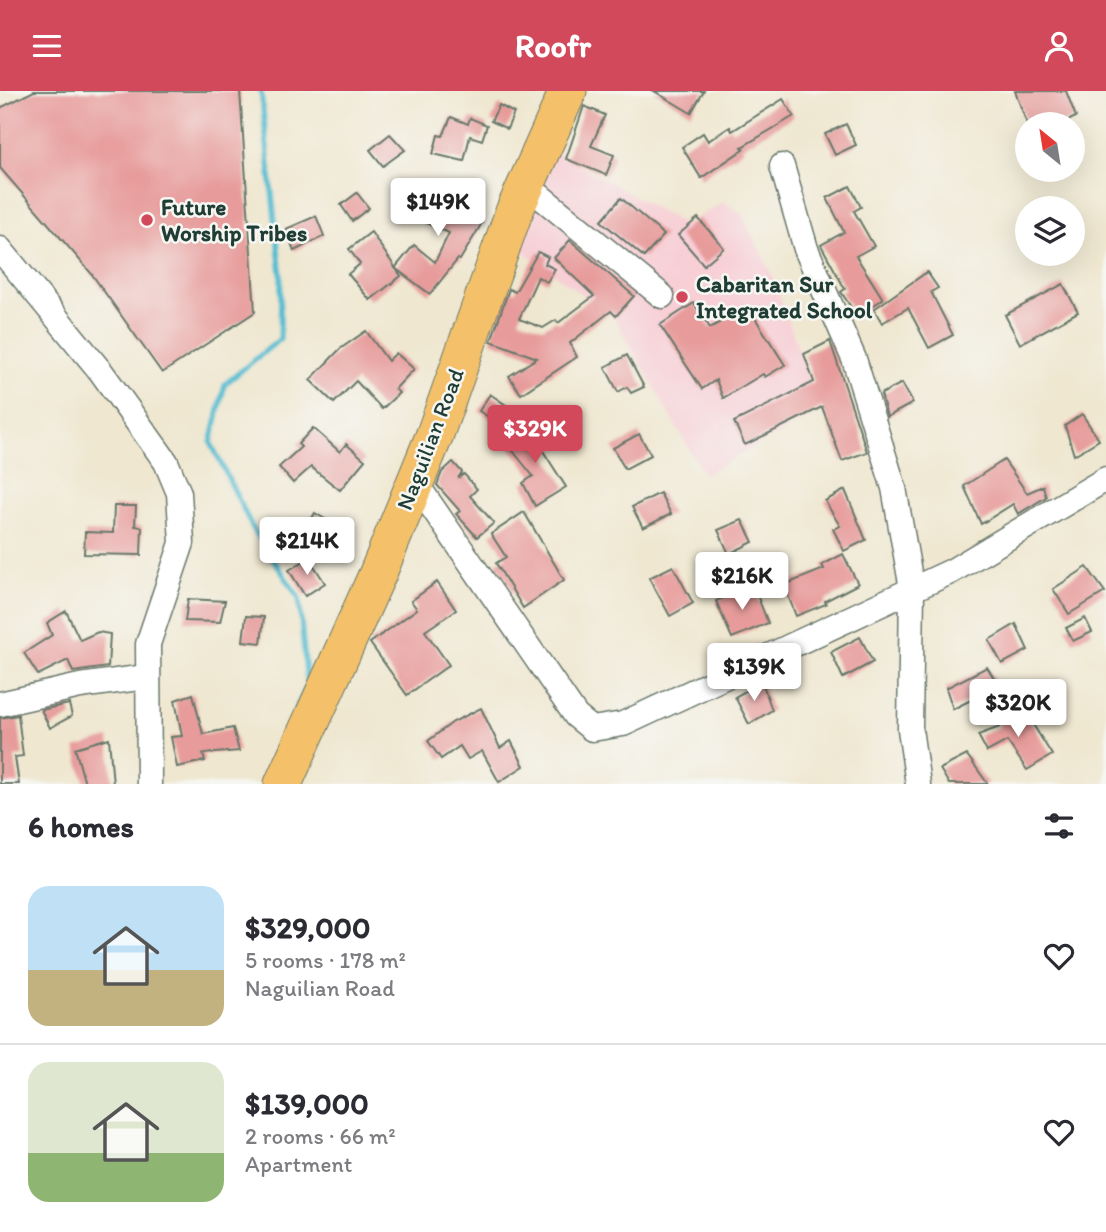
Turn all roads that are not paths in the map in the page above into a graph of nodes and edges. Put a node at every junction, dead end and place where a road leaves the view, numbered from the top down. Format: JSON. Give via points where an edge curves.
{"nodes":[{"id":1,"x":568,"y":91,"type":"edge"},
{"id":2,"x":782,"y":166,"type":"dead end"},
{"id":3,"x":524,"y":188,"type":"junction"},
{"id":4,"x":0,"y":249,"type":"edge"},
{"id":5,"x":662,"y":296,"type":"dead end"},
{"id":6,"x":1106,"y":479,"type":"edge"},
{"id":7,"x":415,"y":482,"type":"junction"},
{"id":8,"x":912,"y":589,"type":"junction"},
{"id":9,"x":146,"y":677,"type":"junction"},
{"id":10,"x":0,"y":704,"type":"edge"},
{"id":11,"x":149,"y":784,"type":"edge"},
{"id":12,"x":283,"y":784,"type":"edge"},
{"id":13,"x":918,"y":784,"type":"edge"}],
"edges":[{"from":1,"to":3,"type":"highway","name":"Naguilian Road"},
{"from":2,"to":8,"type":"street","via":[[806,249],[854,359],[894,488]]},
{"from":3,"to":5,"type":"street","via":[[535,192]]},
{"from":3,"to":7,"type":"highway","name":"Naguilian Road"},
{"from":4,"to":9,"type":"street","via":[[102,373],[166,462],[179,493],[182,543],[148,644]]},
{"from":6,"to":8,"type":"street","via":[[993,548]]},
{"from":7,"to":8,"type":"street","via":[[576,716],[592,729],[623,724]]},
{"from":7,"to":12,"type":"highway","name":"Naguilian Road"},
{"from":8,"to":13,"type":"street","via":[[910,729]]},
{"from":9,"to":10,"type":"street"},
{"from":9,"to":11,"type":"street"}]}
